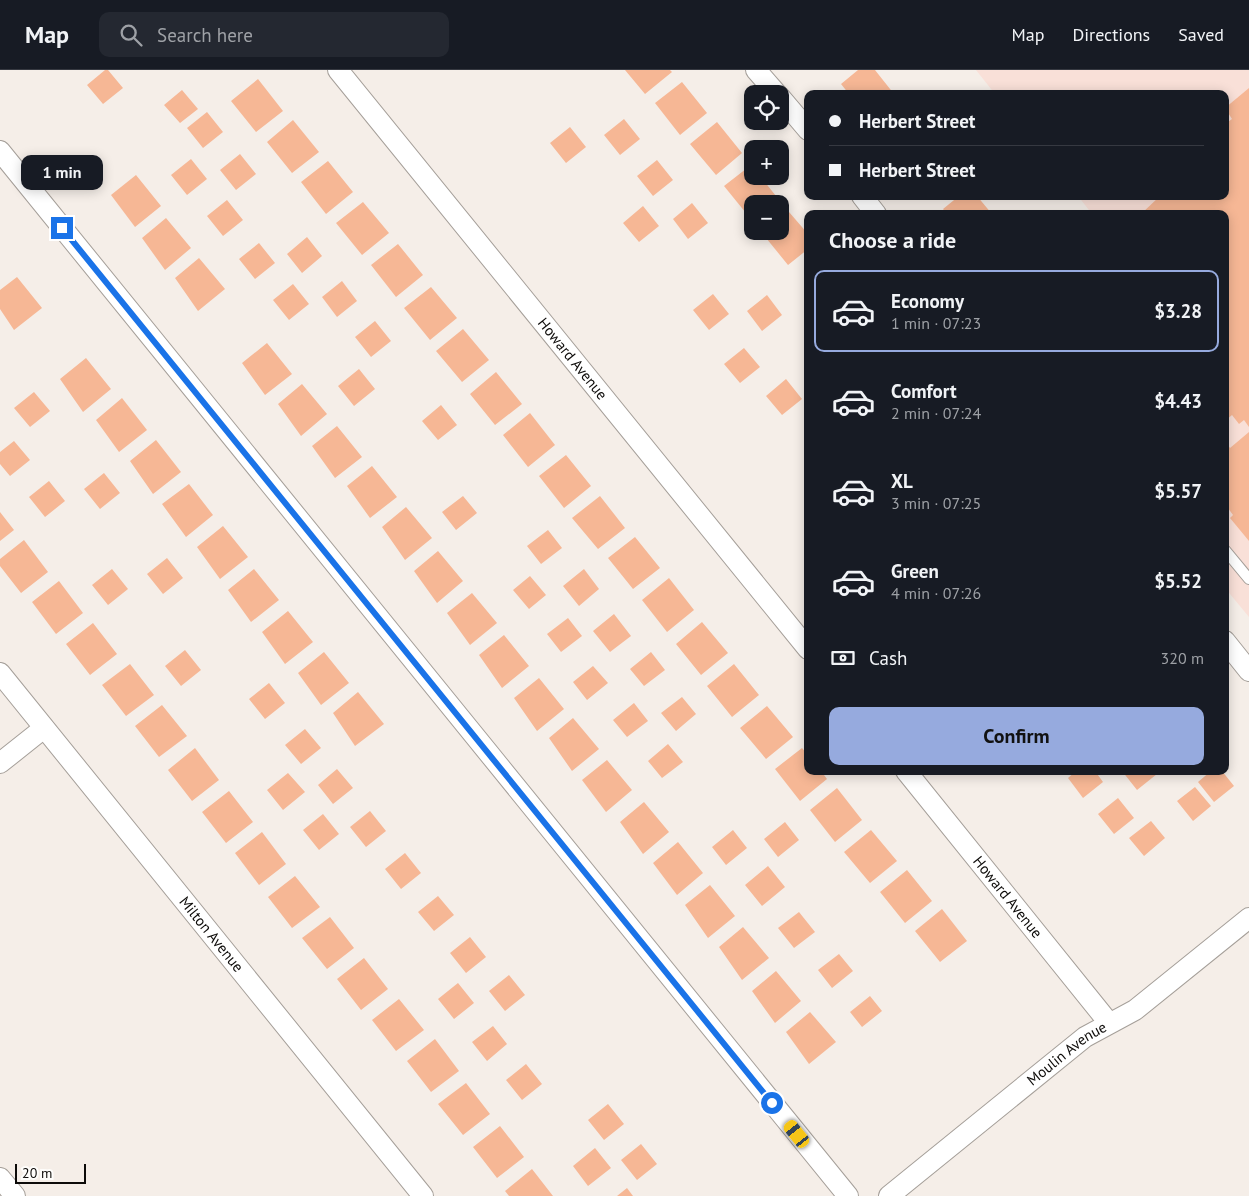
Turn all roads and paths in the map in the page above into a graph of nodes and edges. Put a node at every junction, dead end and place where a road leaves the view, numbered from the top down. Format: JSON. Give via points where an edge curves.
{"nodes":[{"id":1,"x":338,"y":70,"type":"edge"},
{"id":2,"x":756,"y":70,"type":"edge"},
{"id":3,"x":769,"y":85,"type":"edge"},
{"id":4,"x":789,"y":108,"type":"edge"},
{"id":5,"x":804,"y":125,"type":"edge"},
{"id":6,"x":0,"y":151,"type":"edge"},
{"id":7,"x":865,"y":200,"type":"edge"},
{"id":8,"x":873,"y":210,"type":"edge"},
{"id":9,"x":1229,"y":555,"type":"edge"},
{"id":10,"x":1249,"y":579,"type":"edge"},
{"id":11,"x":804,"y":644,"type":"edge"},
{"id":12,"x":1229,"y":646,"type":"edge"},
{"id":13,"x":1249,"y":671,"type":"edge"},
{"id":14,"x":0,"y":673,"type":"edge"},
{"id":15,"x":44,"y":728,"type":"junction"},
{"id":16,"x":0,"y":763,"type":"edge"},
{"id":17,"x":909,"y":775,"type":"edge"},
{"id":18,"x":1249,"y":918,"type":"edge"},
{"id":19,"x":1109,"y":1023,"type":"junction"},
{"id":20,"x":0,"y":1178,"type":"edge"},
{"id":21,"x":421,"y":1195,"type":"edge"},
{"id":22,"x":15,"y":1196,"type":"edge"},
{"id":23,"x":848,"y":1196,"type":"edge"},
{"id":24,"x":889,"y":1196,"type":"edge"}],
"edges":[{"from":1,"to":11,"type":"street","name":"Howard Avenue"},
{"from":2,"to":3,"type":"street"},
{"from":4,"to":5,"type":"street"},
{"from":6,"to":23,"type":"street"},
{"from":7,"to":8,"type":"street"},
{"from":9,"to":10,"type":"lane"},
{"from":12,"to":13,"type":"street"},
{"from":14,"to":15,"type":"street","name":"Milton Avenue"},
{"from":15,"to":16,"type":"street"},
{"from":15,"to":21,"type":"street","name":"Milton Avenue"},
{"from":17,"to":19,"type":"street","name":"Howard Avenue"},
{"from":18,"to":19,"type":"street","name":"Moulin Avenue","via":[[1135,1010]]},
{"from":19,"to":24,"type":"street","name":"Moulin Avenue","via":[[1085,1037]]},
{"from":20,"to":22,"type":"street"}]}
